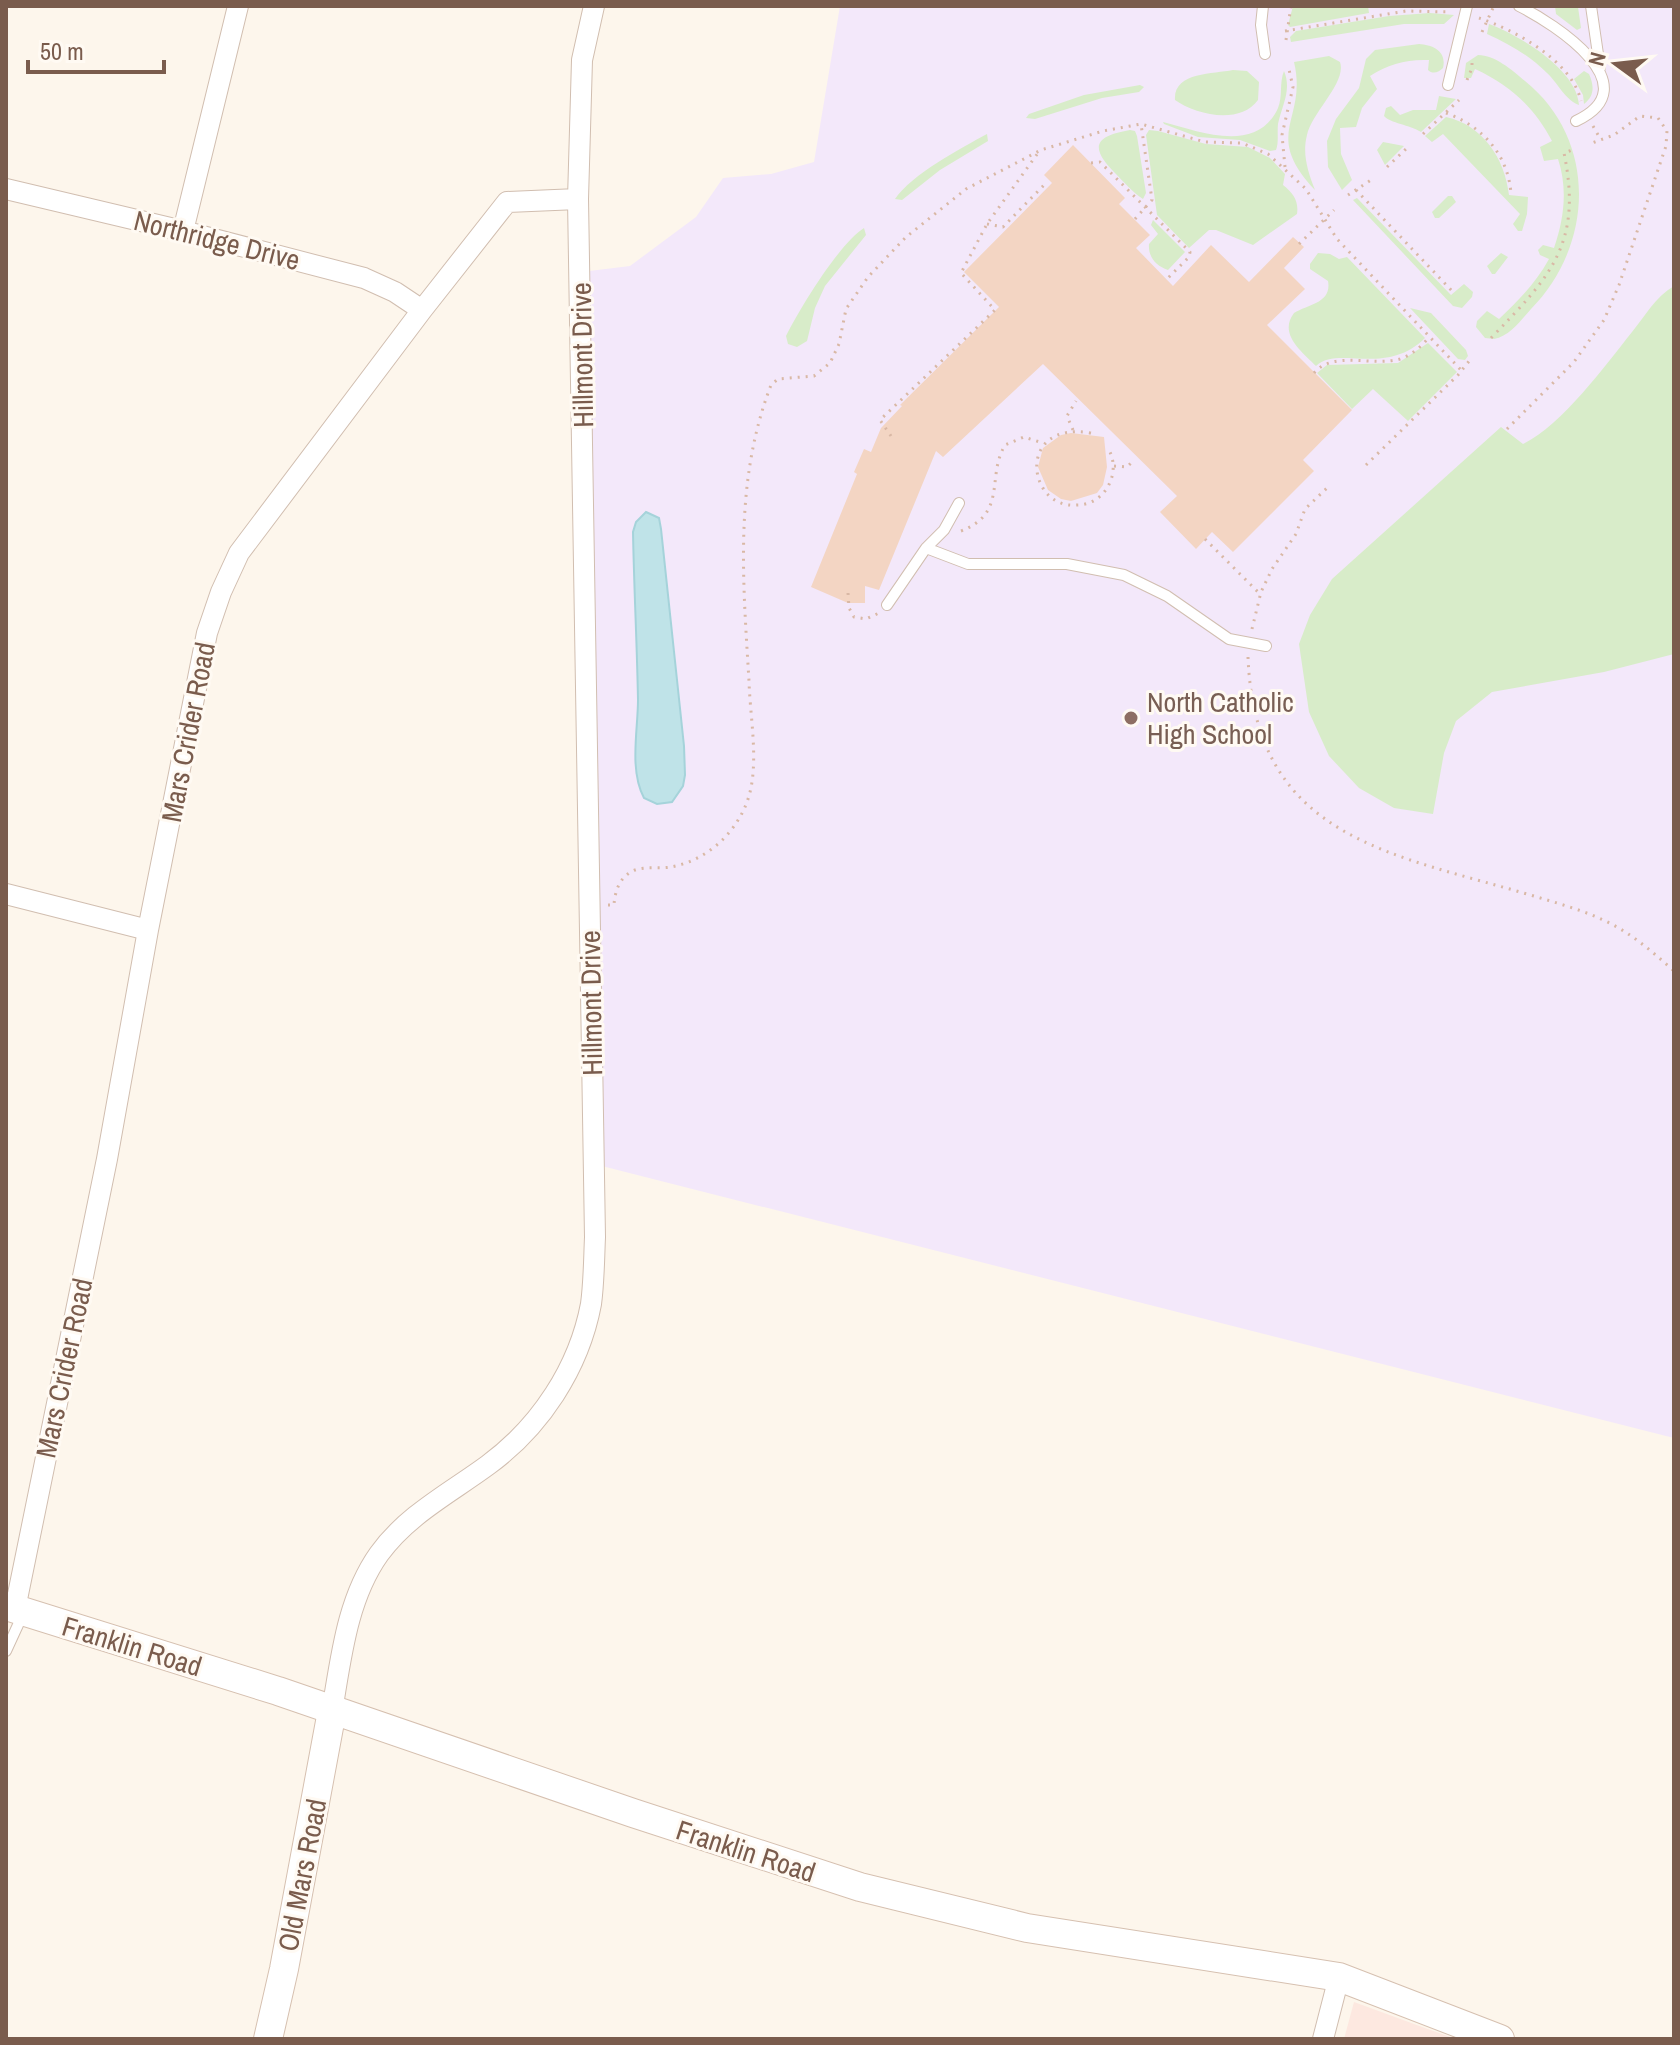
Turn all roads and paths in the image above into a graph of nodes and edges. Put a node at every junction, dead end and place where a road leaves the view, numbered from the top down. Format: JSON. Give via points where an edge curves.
{"nodes":[{"id":1,"x":238,"y":6,"type":"edge"},
{"id":2,"x":594,"y":6,"type":"edge"},
{"id":3,"x":1263,"y":6,"type":"edge"},
{"id":4,"x":1291,"y":6,"type":"edge"},
{"id":5,"x":1467,"y":6,"type":"edge"},
{"id":6,"x":1519,"y":6,"type":"edge"},
{"id":7,"x":1591,"y":6,"type":"edge"},
{"id":8,"x":1493,"y":8,"type":"edge"},
{"id":9,"x":1455,"y":13,"type":"dead end"},
{"id":10,"x":1475,"y":17,"type":"dead end"},
{"id":11,"x":1487,"y":21,"type":"junction"},
{"id":12,"x":1285,"y":31,"type":"junction"},
{"id":13,"x":1482,"y":32,"type":"dead end"},
{"id":14,"x":1286,"y":40,"type":"dead end"},
{"id":15,"x":1265,"y":54,"type":"dead end"},
{"id":16,"x":1472,"y":58,"type":"dead end"},
{"id":17,"x":1288,"y":65,"type":"dead end"},
{"id":18,"x":1601,"y":74,"type":"junction"},
{"id":19,"x":1467,"y":80,"type":"dead end"},
{"id":20,"x":1448,"y":85,"type":"dead end"},
{"id":21,"x":1459,"y":100,"type":"dead end"},
{"id":22,"x":1582,"y":104,"type":"dead end"},
{"id":23,"x":1446,"y":113,"type":"junction"},
{"id":24,"x":1576,"y":121,"type":"dead end"},
{"id":25,"x":1141,"y":124,"type":"junction"},
{"id":26,"x":1593,"y":125,"type":"dead end"},
{"id":27,"x":1423,"y":134,"type":"dead end"},
{"id":28,"x":1601,"y":140,"type":"junction"},
{"id":29,"x":1592,"y":143,"type":"dead end"},
{"id":30,"x":1407,"y":148,"type":"dead end"},
{"id":31,"x":1041,"y":150,"type":"junction"},
{"id":32,"x":1572,"y":150,"type":"dead end"},
{"id":33,"x":1091,"y":163,"type":"dead end"},
{"id":34,"x":1387,"y":167,"type":"dead end"},
{"id":35,"x":1286,"y":169,"type":"junction"},
{"id":36,"x":1371,"y":180,"type":"dead end"},
{"id":37,"x":1047,"y":182,"type":"dead end"},
{"id":38,"x":6,"y":189,"type":"edge"},
{"id":39,"x":1356,"y":190,"type":"junction"},
{"id":40,"x":1348,"y":195,"type":"dead end"},
{"id":41,"x":1511,"y":195,"type":"dead end"},
{"id":42,"x":578,"y":199,"type":"junction"},
{"id":43,"x":1145,"y":207,"type":"junction"},
{"id":44,"x":1334,"y":210,"type":"dead end"},
{"id":45,"x":1135,"y":219,"type":"dead end"},
{"id":46,"x":1324,"y":220,"type":"junction"},
{"id":47,"x":987,"y":224,"type":"junction"},
{"id":48,"x":183,"y":231,"type":"junction"},
{"id":49,"x":1299,"y":244,"type":"dead end"},
{"id":50,"x":1166,"y":280,"type":"dead end"},
{"id":51,"x":1454,"y":293,"type":"dead end"},
{"id":52,"x":422,"y":310,"type":"junction"},
{"id":53,"x":1430,"y":336,"type":"junction"},
{"id":54,"x":1491,"y":338,"type":"dead end"},
{"id":55,"x":1470,"y":360,"type":"dead end"},
{"id":56,"x":1461,"y":370,"type":"junction"},
{"id":57,"x":1314,"y":373,"type":"dead end"},
{"id":58,"x":1076,"y":401,"type":"dead end"},
{"id":59,"x":1507,"y":429,"type":"dead end"},
{"id":60,"x":1073,"y":430,"type":"junction"},
{"id":61,"x":1091,"y":433,"type":"dead end"},
{"id":62,"x":891,"y":436,"type":"dead end"},
{"id":63,"x":1044,"y":444,"type":"junction"},
{"id":64,"x":1109,"y":450,"type":"dead end"},
{"id":65,"x":1134,"y":460,"type":"dead end"},
{"id":66,"x":1366,"y":465,"type":"dead end"},
{"id":67,"x":1114,"y":466,"type":"junction"},
{"id":68,"x":1328,"y":487,"type":"dead end"},
{"id":69,"x":959,"y":503,"type":"dead end"},
{"id":70,"x":941,"y":533,"type":"junction"},
{"id":71,"x":1205,"y":539,"type":"dead end"},
{"id":72,"x":926,"y":548,"type":"junction"},
{"id":73,"x":848,"y":593,"type":"dead end"},
{"id":74,"x":1261,"y":595,"type":"junction"},
{"id":75,"x":887,"y":605,"type":"joint"},
{"id":76,"x":1249,"y":645,"type":"junction"},
{"id":77,"x":1266,"y":646,"type":"dead end"},
{"id":78,"x":6,"y":894,"type":"edge"},
{"id":79,"x":608,"y":905,"type":"dead end"},
{"id":80,"x":148,"y":930,"type":"junction"},
{"id":81,"x":1674,"y":971,"type":"edge"},
{"id":82,"x":15,"y":1609,"type":"edge"},
{"id":83,"x":6,"y":1651,"type":"edge"},
{"id":84,"x":332,"y":1711,"type":"junction"},
{"id":85,"x":1339,"y":1977,"type":"junction"},
{"id":86,"x":1473,"y":2033,"type":"edge"},
{"id":87,"x":268,"y":2039,"type":"edge"},
{"id":88,"x":1323,"y":2039,"type":"edge"},
{"id":89,"x":1500,"y":2039,"type":"edge"}],
"edges":[{"from":1,"to":48,"type":"street"},
{"from":2,"to":42,"type":"street","via":[[582,60]]},
{"from":3,"to":15,"type":"lane"},
{"from":4,"to":12,"type":"path"},
{"from":5,"to":20,"type":"lane"},
{"from":6,"to":18,"type":"lane","via":[[1580,47]]},
{"from":7,"to":18,"type":"lane"},
{"from":8,"to":11,"type":"path"},
{"from":9,"to":12,"type":"path","via":[[1406,11]]},
{"from":10,"to":11,"type":"path"},
{"from":11,"to":13,"type":"path"},
{"from":11,"to":22,"type":"path","via":[[1548,56],[1575,85]]},
{"from":12,"to":14,"type":"path"},
{"from":16,"to":19,"type":"path"},
{"from":17,"to":35,"type":"path","via":[[1293,80],[1282,135]]},
{"from":18,"to":24,"type":"lane","via":[[1598,107]]},
{"from":21,"to":23,"type":"path"},
{"from":23,"to":27,"type":"path"},
{"from":23,"to":41,"type":"path","via":[[1491,142],[1506,167]]},
{"from":25,"to":31,"type":"path"},
{"from":25,"to":35,"type":"path","via":[[1205,142],[1246,144]]},
{"from":25,"to":43,"type":"path","via":[[1152,200]]},
{"from":26,"to":28,"type":"path"},
{"from":28,"to":29,"type":"path"},
{"from":28,"to":59,"type":"path","via":[[1647,115],[1665,125],[1667,138],[1604,320],[1574,362]]},
{"from":30,"to":34,"type":"path"},
{"from":31,"to":47,"type":"path"},
{"from":31,"to":79,"type":"path","via":[[966,189],[925,220],[855,294],[830,363],[814,376],[778,379],[771,385],[750,457],[743,522],[753,759],[748,799],[735,826],[711,850],[677,865],[633,871],[620,883],[614,905]]},
{"from":32,"to":54,"type":"path","via":[[1564,153],[1570,214],[1557,257],[1534,294]]},
{"from":33,"to":43,"type":"path","via":[[1100,162]]},
{"from":35,"to":46,"type":"path","via":[[1306,189]]},
{"from":36,"to":39,"type":"path"},
{"from":37,"to":47,"type":"path","via":[[1003,227]]},
{"from":38,"to":48,"type":"street","name":"Northridge Drive"},
{"from":39,"to":40,"type":"path"},
{"from":39,"to":51,"type":"path"},
{"from":42,"to":52,"type":"street","name":"Mars Crider Road","via":[[507,202]]},
{"from":42,"to":84,"type":"street","name":"Hillmont Drive","via":[[595,1237],[591,1304],[563,1381],[523,1436],[411,1520],[378,1555],[347,1629]]},
{"from":43,"to":45,"type":"path"},
{"from":43,"to":50,"type":"path","via":[[1190,253]]},
{"from":44,"to":46,"type":"path"},
{"from":46,"to":49,"type":"path"},
{"from":46,"to":53,"type":"path"},
{"from":47,"to":62,"type":"path","via":[[961,273],[995,310],[880,420]]},
{"from":48,"to":52,"type":"street","name":"Northridge Drive","via":[[364,278]]},
{"from":52,"to":80,"type":"street","name":"Mars Crider Road","via":[[239,553],[221,592],[207,633]]},
{"from":53,"to":56,"type":"path"},
{"from":53,"to":57,"type":"path","via":[[1401,359],[1326,362]]},
{"from":55,"to":56,"type":"path"},
{"from":56,"to":66,"type":"path"},
{"from":58,"to":60,"type":"path","via":[[1067,416]]},
{"from":60,"to":61,"type":"path"},
{"from":60,"to":63,"type":"path"},
{"from":63,"to":67,"type":"path","via":[[1037,475],[1047,493],[1062,504],[1082,505],[1100,496]]},
{"from":63,"to":70,"type":"path","via":[[1024,437],[1008,443],[998,462],[995,495],[983,516],[967,529]]},
{"from":64,"to":67,"type":"path"},
{"from":65,"to":67,"type":"path","via":[[1127,467]]},
{"from":68,"to":74,"type":"path","via":[[1303,513]]},
{"from":69,"to":70,"type":"lane"},
{"from":70,"to":72,"type":"lane"},
{"from":71,"to":74,"type":"path"},
{"from":72,"to":75,"type":"lane"},
{"from":72,"to":76,"type":"lane","via":[[968,564],[1067,564],[1124,575],[1167,596],[1229,639]]},
{"from":73,"to":75,"type":"path","via":[[851,614],[858,619],[871,618]]},
{"from":74,"to":76,"type":"path"},
{"from":76,"to":77,"type":"lane"},
{"from":76,"to":81,"type":"path","via":[[1251,692],[1263,738],[1293,788],[1323,818],[1373,847],[1587,913],[1637,939]]},
{"from":78,"to":80,"type":"street"},
{"from":80,"to":82,"type":"street","name":"Mars Crider Road"},
{"from":82,"to":83,"type":"lane"},
{"from":82,"to":84,"type":"street","name":"Franklin Road"},
{"from":84,"to":85,"type":"street","name":"Franklin Road","via":[[741,1850],[925,1905],[1027,1928]]},
{"from":84,"to":87,"type":"street","name":"Old Mars Road"},
{"from":85,"to":86,"type":"street","name":"Franklin Road"},
{"from":85,"to":88,"type":"street"},
{"from":86,"to":89,"type":"street","name":"Franklin Road"}]}
